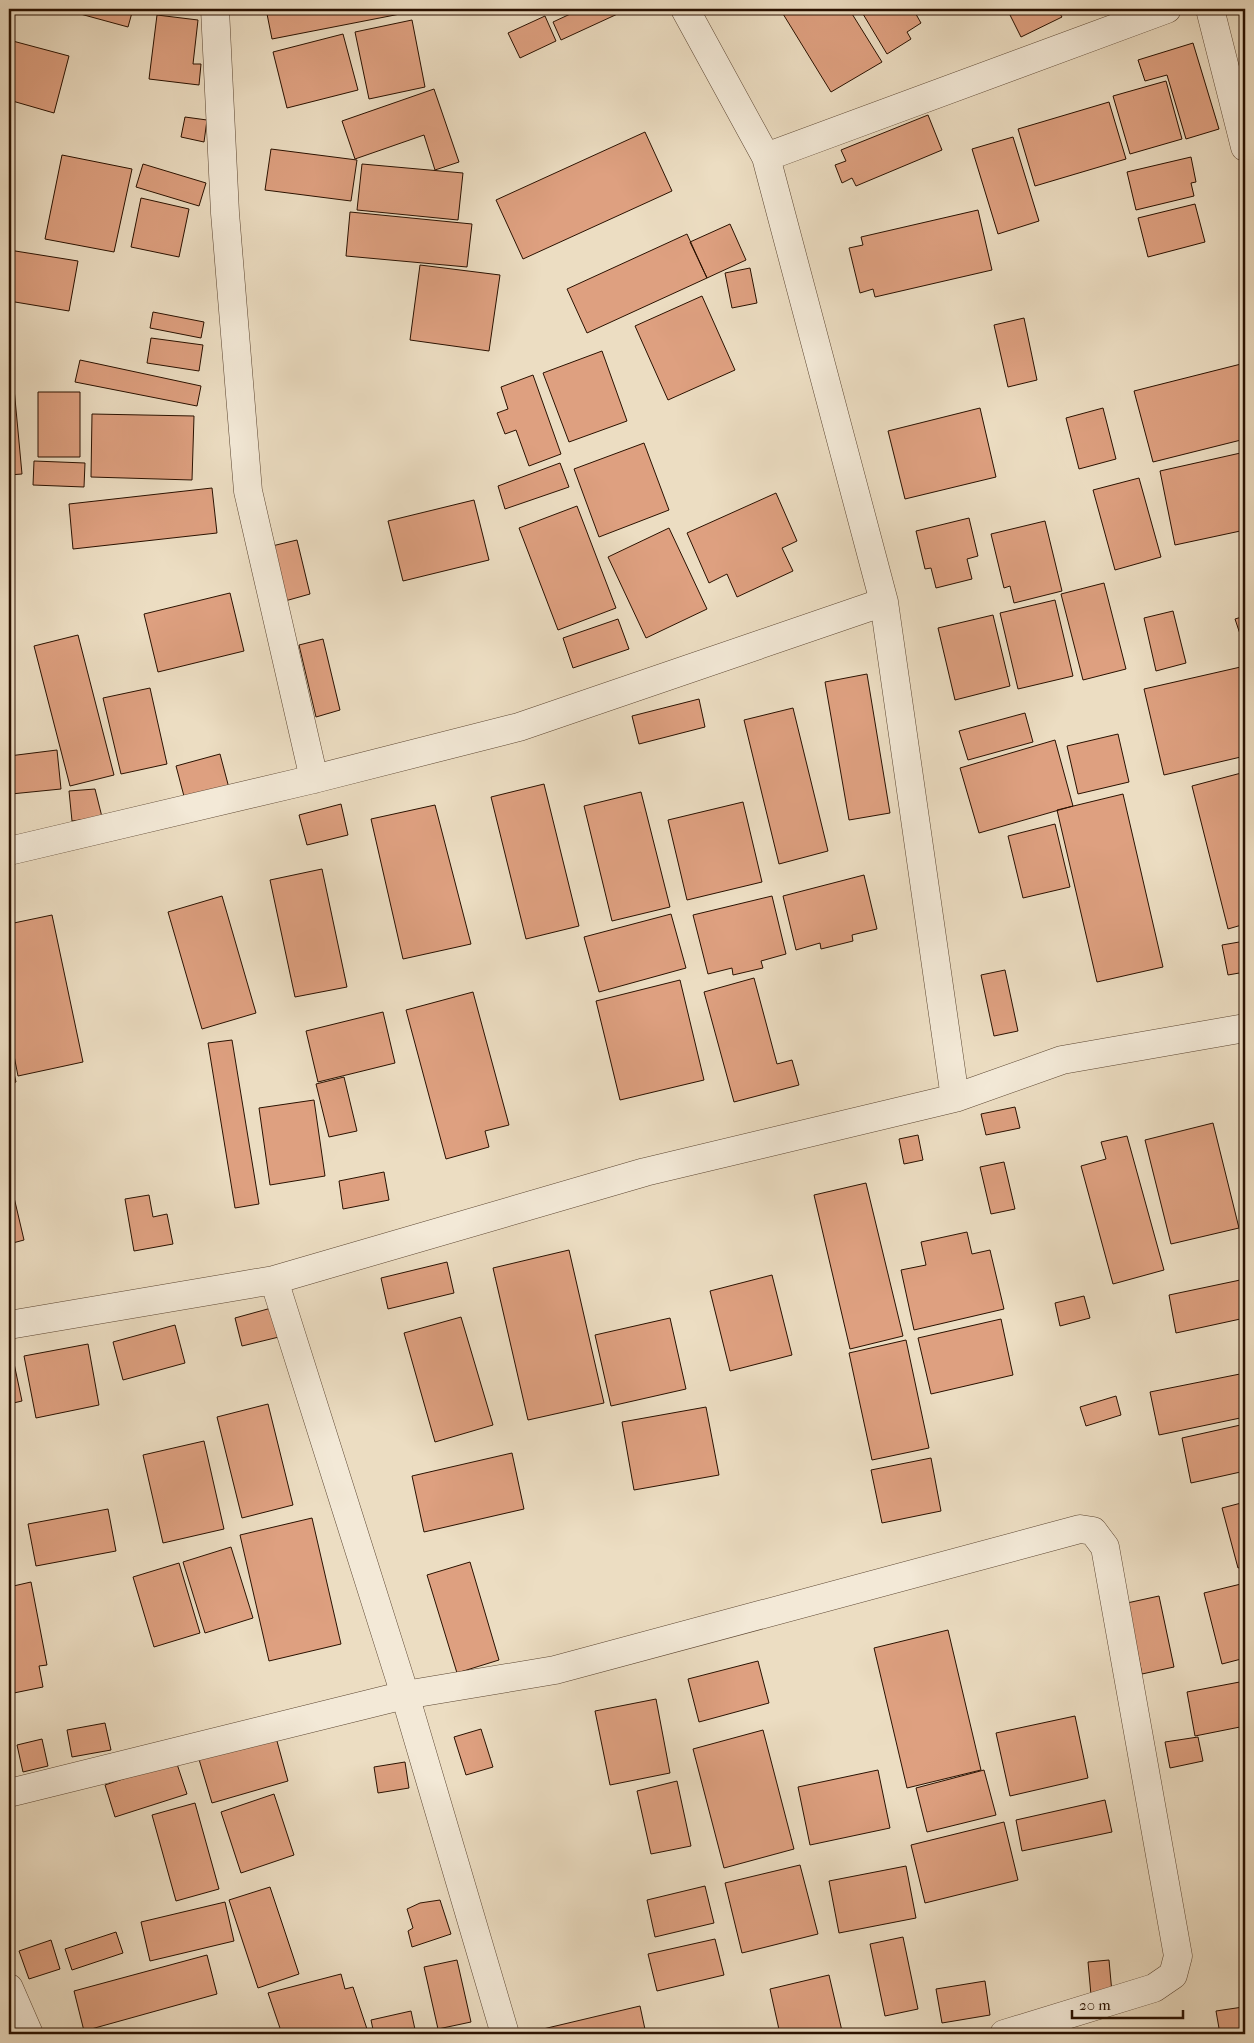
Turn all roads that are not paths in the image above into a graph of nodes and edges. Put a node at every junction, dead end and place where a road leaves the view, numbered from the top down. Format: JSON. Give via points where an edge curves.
{"nodes":[{"id":1,"x":215,"y":9,"type":"edge"},
{"id":2,"x":685,"y":9,"type":"edge"},
{"id":3,"x":1167,"y":9,"type":"edge"},
{"id":4,"x":1210,"y":9,"type":"edge"},
{"id":5,"x":1245,"y":147,"type":"edge"},
{"id":6,"x":766,"y":158,"type":"junction"},
{"id":7,"x":884,"y":602,"type":"junction"},
{"id":8,"x":314,"y":779,"type":"junction"},
{"id":9,"x":9,"y":851,"type":"edge"},
{"id":10,"x":1245,"y":1028,"type":"edge"},
{"id":11,"x":955,"y":1098,"type":"junction"},
{"id":12,"x":274,"y":1280,"type":"junction"},
{"id":13,"x":9,"y":1324,"type":"edge"},
{"id":14,"x":405,"y":1695,"type":"junction"},
{"id":15,"x":9,"y":1793,"type":"edge"},
{"id":16,"x":9,"y":1988,"type":"edge"},
{"id":17,"x":29,"y":2034,"type":"edge"},
{"id":18,"x":505,"y":2034,"type":"edge"},
{"id":19,"x":1004,"y":2034,"type":"edge"}],
"edges":[{"from":1,"to":8,"type":"street","via":[[225,213],[248,491]]},
{"from":2,"to":6,"type":"street"},
{"from":3,"to":6,"type":"street"},
{"from":4,"to":5,"type":"street"},
{"from":6,"to":7,"type":"street"},
{"from":7,"to":8,"type":"street","via":[[519,727]]},
{"from":7,"to":11,"type":"street"},
{"from":8,"to":9,"type":"street"},
{"from":10,"to":11,"type":"street","via":[[1062,1060]]},
{"from":11,"to":12,"type":"street","via":[[645,1172]]},
{"from":12,"to":13,"type":"street"},
{"from":12,"to":14,"type":"street"},
{"from":14,"to":15,"type":"street"},
{"from":14,"to":18,"type":"street"},
{"from":14,"to":19,"type":"street","via":[[555,1670],[1080,1529],[1094,1531],[1105,1547],[1178,1956],[1173,1974],[1154,1988]]},
{"from":16,"to":17,"type":"street"}]}
